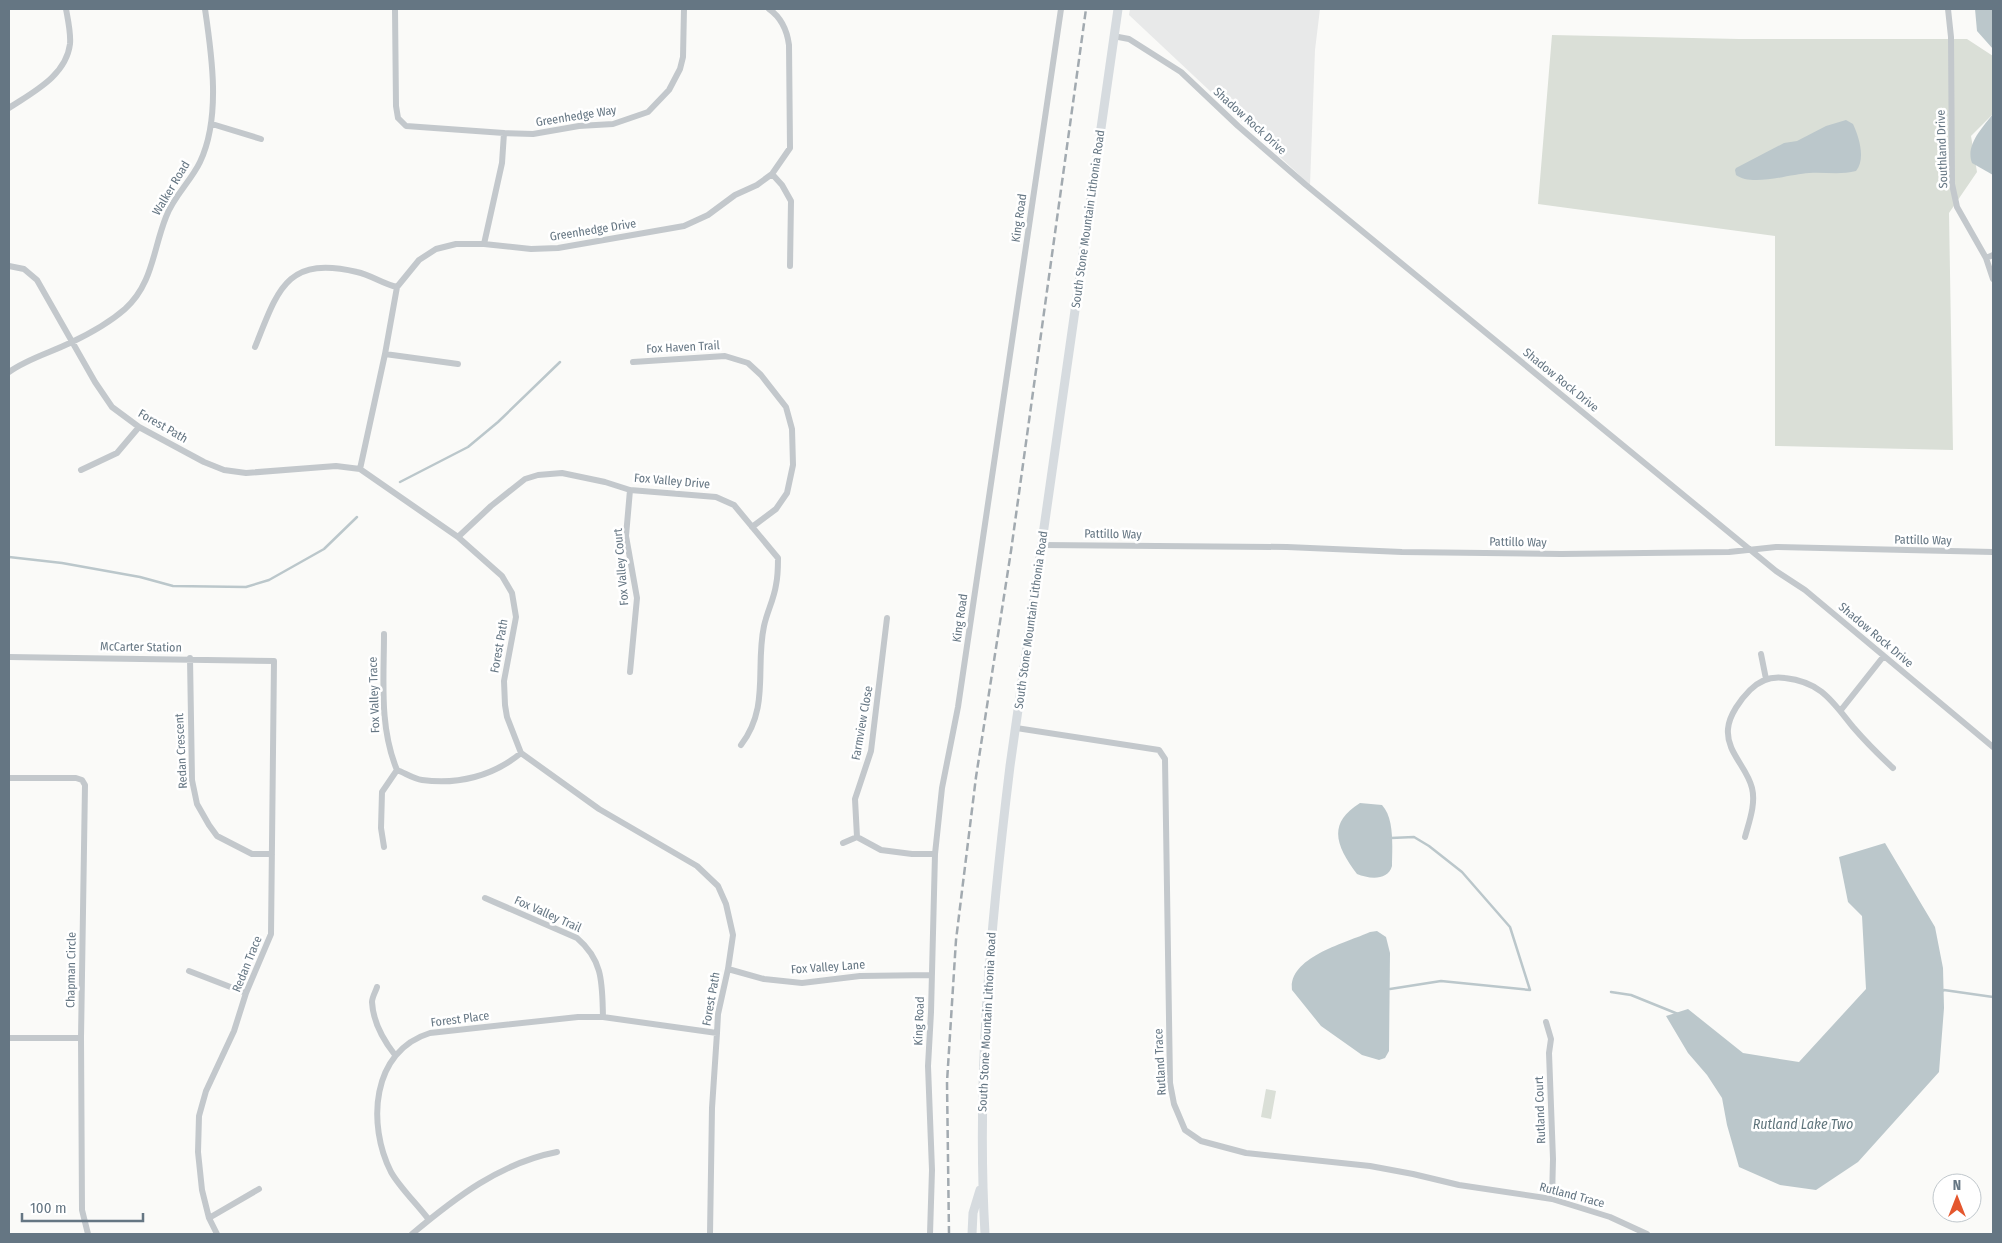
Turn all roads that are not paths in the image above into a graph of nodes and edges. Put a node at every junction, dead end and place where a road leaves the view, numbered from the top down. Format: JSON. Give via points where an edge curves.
{"nodes":[{"id":1,"x":66,"y":9,"type":"edge"},
{"id":2,"x":205,"y":9,"type":"edge"},
{"id":3,"x":395,"y":9,"type":"edge"},
{"id":4,"x":684,"y":9,"type":"edge"},
{"id":5,"x":769,"y":9,"type":"edge"},
{"id":6,"x":1061,"y":9,"type":"edge"},
{"id":7,"x":1118,"y":9,"type":"edge"},
{"id":8,"x":1948,"y":9,"type":"edge"},
{"id":9,"x":1113,"y":36,"type":"junction"},
{"id":10,"x":9,"y":108,"type":"edge"},
{"id":11,"x":212,"y":124,"type":"junction"},
{"id":12,"x":504,"y":133,"type":"junction"},
{"id":13,"x":261,"y":139,"type":"dead end"},
{"id":14,"x":772,"y":174,"type":"junction"},
{"id":15,"x":484,"y":244,"type":"junction"},
{"id":16,"x":1993,"y":255,"type":"edge"},
{"id":17,"x":1986,"y":258,"type":"junction"},
{"id":18,"x":9,"y":266,"type":"edge"},
{"id":19,"x":790,"y":266,"type":"dead end"},
{"id":20,"x":1993,"y":280,"type":"edge"},
{"id":21,"x":397,"y":287,"type":"junction"},
{"id":22,"x":72,"y":342,"type":"junction"},
{"id":23,"x":255,"y":346,"type":"dead end"},
{"id":24,"x":386,"y":354,"type":"junction"},
{"id":25,"x":632,"y":362,"type":"dead end"},
{"id":26,"x":458,"y":364,"type":"dead end"},
{"id":27,"x":9,"y":372,"type":"edge"},
{"id":28,"x":139,"y":427,"type":"junction"},
{"id":29,"x":360,"y":469,"type":"junction"},
{"id":30,"x":81,"y":470,"type":"dead end"},
{"id":31,"x":630,"y":490,"type":"junction"},
{"id":32,"x":752,"y":528,"type":"junction"},
{"id":33,"x":458,"y":537,"type":"junction"},
{"id":34,"x":1042,"y":545,"type":"junction"},
{"id":35,"x":1752,"y":550,"type":"junction"},
{"id":36,"x":1993,"y":552,"type":"edge"},
{"id":37,"x":888,"y":618,"type":"dead end"},
{"id":38,"x":384,"y":634,"type":"dead end"},
{"id":39,"x":1761,"y":654,"type":"dead end"},
{"id":40,"x":9,"y":657,"type":"edge"},
{"id":41,"x":1883,"y":657,"type":"junction"},
{"id":42,"x":190,"y":658,"type":"junction"},
{"id":43,"x":274,"y":661,"type":"joint"},
{"id":44,"x":630,"y":672,"type":"dead end"},
{"id":45,"x":1766,"y":679,"type":"junction"},
{"id":46,"x":1841,"y":710,"type":"junction"},
{"id":47,"x":1016,"y":728,"type":"junction"},
{"id":48,"x":741,"y":745,"type":"dead end"},
{"id":49,"x":1993,"y":747,"type":"edge"},
{"id":50,"x":521,"y":753,"type":"junction"},
{"id":51,"x":1893,"y":768,"type":"dead end"},
{"id":52,"x":397,"y":770,"type":"junction"},
{"id":53,"x":9,"y":778,"type":"edge"},
{"id":54,"x":856,"y":837,"type":"junction"},
{"id":55,"x":1746,"y":837,"type":"dead end"},
{"id":56,"x":843,"y":843,"type":"dead end"},
{"id":57,"x":384,"y":847,"type":"dead end"},
{"id":58,"x":272,"y":854,"type":"junction"},
{"id":59,"x":936,"y":854,"type":"junction"},
{"id":60,"x":485,"y":898,"type":"dead end"},
{"id":61,"x":728,"y":969,"type":"junction"},
{"id":62,"x":188,"y":971,"type":"dead end"},
{"id":63,"x":931,"y":975,"type":"junction"},
{"id":64,"x":377,"y":987,"type":"dead end"},
{"id":65,"x":246,"y":993,"type":"junction"},
{"id":66,"x":603,"y":1017,"type":"junction"},
{"id":67,"x":1546,"y":1022,"type":"dead end"},
{"id":68,"x":716,"y":1033,"type":"junction"},
{"id":69,"x":9,"y":1038,"type":"edge"},
{"id":70,"x":81,"y":1038,"type":"junction"},
{"id":71,"x":395,"y":1055,"type":"junction"},
{"id":72,"x":557,"y":1152,"type":"dead end"},
{"id":73,"x":982,"y":1183,"type":"junction"},
{"id":74,"x":259,"y":1189,"type":"dead end"},
{"id":75,"x":1552,"y":1198,"type":"junction"},
{"id":76,"x":209,"y":1218,"type":"junction"},
{"id":77,"x":429,"y":1220,"type":"junction"},
{"id":78,"x":88,"y":1234,"type":"edge"},
{"id":79,"x":217,"y":1234,"type":"edge"},
{"id":80,"x":412,"y":1234,"type":"edge"},
{"id":81,"x":710,"y":1234,"type":"edge"},
{"id":82,"x":930,"y":1234,"type":"edge"},
{"id":83,"x":972,"y":1234,"type":"edge"},
{"id":84,"x":985,"y":1234,"type":"edge"},
{"id":85,"x":1647,"y":1234,"type":"edge"}],
"edges":[{"from":1,"to":10,"type":"street","via":[[70,45],[61,68],[47,82]]},
{"from":2,"to":11,"type":"street","name":"Walker Road","via":[[212,56]]},
{"from":3,"to":12,"type":"street","name":"Greenhedge Way","via":[[398,118],[406,126]]},
{"from":4,"to":12,"type":"street","name":"Greenhedge Way","via":[[680,69],[670,90],[648,112],[613,124],[533,134]]},
{"from":5,"to":14,"type":"street","name":"Greenhedge Drive","via":[[782,22],[789,45],[790,148]]},
{"from":6,"to":59,"type":"street","name":"King Road","via":[[958,707],[942,788]]},
{"from":7,"to":9,"type":"main road","name":"South Stone Mountain Lithonia Road"},
{"from":8,"to":17,"type":"street","name":"Southland Drive","via":[[1952,184],[1957,207]]},
{"from":9,"to":34,"type":"main road","name":"South Stone Mountain Lithonia Road"},
{"from":9,"to":35,"type":"street","name":"Shadow Rock Drive","via":[[1129,39],[1181,72],[1306,185]]},
{"from":11,"to":13,"type":"street"},
{"from":11,"to":22,"type":"street","name":"Walker Road","via":[[200,162],[167,214],[152,267],[141,289],[126,308],[108,322]]},
{"from":12,"to":15,"type":"street","via":[[502,163]]},
{"from":14,"to":15,"type":"street","name":"Greenhedge Drive","via":[[708,215],[684,226],[558,248]]},
{"from":14,"to":19,"type":"street","via":[[791,201]]},
{"from":15,"to":21,"type":"street","name":"Greenhedge Drive","via":[[456,244],[436,250],[419,260]]},
{"from":16,"to":17,"type":"street"},
{"from":17,"to":20,"type":"street","name":"Southland Drive"},
{"from":18,"to":22,"type":"street","name":"Forest Path","via":[[24,269],[37,280]]},
{"from":21,"to":23,"type":"street","via":[[360,272],[331,268],[310,268],[299,272],[280,288]]},
{"from":21,"to":24,"type":"street","name":"Greenhedge Drive"},
{"from":22,"to":27,"type":"street","name":"Walker Road"},
{"from":22,"to":28,"type":"street","name":"Forest Path","via":[[112,407]]},
{"from":24,"to":26,"type":"street"},
{"from":24,"to":29,"type":"street","name":"Greenhedge Drive"},
{"from":25,"to":32,"type":"street","name":"Fox Haven Trail","via":[[725,356],[748,363],[786,407],[792,429],[793,465],[787,493],[776,508]]},
{"from":28,"to":29,"type":"street","name":"Forest Path","via":[[224,470],[246,473],[336,466]]},
{"from":28,"to":30,"type":"street","via":[[117,454]]},
{"from":29,"to":33,"type":"street","name":"Forest Path"},
{"from":31,"to":32,"type":"street","name":"Fox Valley Drive","via":[[716,497],[734,505]]},
{"from":31,"to":33,"type":"street","name":"Fox Valley Drive","via":[[562,473],[538,475],[525,479]]},
{"from":31,"to":44,"type":"street","name":"Fox Valley Court","via":[[626,536],[637,598]]},
{"from":32,"to":48,"type":"street","name":"Fox Valley Drive","via":[[778,558],[776,585],[764,626],[760,696],[755,722]]},
{"from":33,"to":50,"type":"street","name":"Forest Path","via":[[502,576],[512,594],[516,617],[504,693],[507,717]]},
{"from":34,"to":35,"type":"street","name":"Pattillo Way","via":[[1541,554]]},
{"from":34,"to":47,"type":"main road","name":"South Stone Mountain Lithonia Road"},
{"from":35,"to":36,"type":"street","name":"Pattillo Way","via":[[1776,547]]},
{"from":35,"to":41,"type":"street","name":"Shadow Rock Drive","via":[[1805,590]]},
{"from":37,"to":54,"type":"street","name":"Farmview Close","via":[[871,751],[855,799]]},
{"from":38,"to":52,"type":"street","name":"Fox Valley Trace","via":[[384,720],[389,751]]},
{"from":39,"to":45,"type":"street"},
{"from":40,"to":42,"type":"street","name":"McCarter Station"},
{"from":41,"to":46,"type":"street"},
{"from":41,"to":49,"type":"street","name":"Shadow Rock Drive"},
{"from":42,"to":43,"type":"street","name":"McCarter Station"},
{"from":42,"to":58,"type":"street","name":"Redan Crescent","via":[[192,780],[197,804],[217,836],[252,854]]},
{"from":43,"to":58,"type":"street","name":"Redan Trace"},
{"from":45,"to":46,"type":"street","via":[[1798,679],[1817,687]]},
{"from":45,"to":55,"type":"street","via":[[1754,686],[1737,705],[1728,728],[1733,753],[1752,788]]},
{"from":46,"to":51,"type":"street"},
{"from":47,"to":73,"type":"main road","name":"South Stone Mountain Lithonia Road","via":[[990,950],[983,1068]]},
{"from":47,"to":75,"type":"street","name":"Rutland Trace","via":[[1159,750],[1165,759],[1170,1083],[1174,1104],[1185,1130],[1201,1141],[1246,1153],[1370,1166],[1459,1185]]},
{"from":50,"to":52,"type":"street","via":[[506,766],[465,779],[420,780]]},
{"from":50,"to":61,"type":"street","name":"Forest Path","via":[[600,808],[697,866],[718,886],[733,935]]},
{"from":52,"to":57,"type":"street","via":[[382,792]]},
{"from":53,"to":70,"type":"street","name":"Chapman Circle","via":[[76,778],[85,785]]},
{"from":54,"to":56,"type":"street"},
{"from":54,"to":59,"type":"street","via":[[881,850]]},
{"from":58,"to":65,"type":"street","name":"Redan Trace","via":[[271,934]]},
{"from":59,"to":63,"type":"street","name":"King Road"},
{"from":60,"to":66,"type":"street","name":"Fox Valley Trail","via":[[577,938],[586,946],[599,967]]},
{"from":61,"to":63,"type":"street","name":"Fox Valley Lane","via":[[764,979],[802,983],[860,976]]},
{"from":61,"to":68,"type":"street","name":"Forest Path"},
{"from":62,"to":65,"type":"street"},
{"from":63,"to":82,"type":"street","name":"King Road","via":[[928,1066],[932,1170]]},
{"from":64,"to":71,"type":"street","via":[[372,1001],[376,1019],[382,1039]]},
{"from":65,"to":76,"type":"street","name":"Redan Trace","via":[[234,1031],[206,1090],[199,1116],[198,1152]]},
{"from":66,"to":68,"type":"street","name":"Forest Place"},
{"from":66,"to":71,"type":"street","name":"Forest Place","via":[[430,1033],[418,1036]]},
{"from":67,"to":75,"type":"street","name":"Rutland Court","via":[[1551,1038]]},
{"from":68,"to":81,"type":"street","name":"Forest Path"},
{"from":69,"to":70,"type":"street"},
{"from":70,"to":78,"type":"street","name":"Chapman Circle","via":[[82,1210]]},
{"from":71,"to":77,"type":"street","name":"Forest Place","via":[[378,1093],[379,1141],[392,1173]]},
{"from":72,"to":77,"type":"street","via":[[494,1174]]},
{"from":73,"to":83,"type":"main road","via":[[973,1213]]},
{"from":73,"to":84,"type":"main road","name":"South Stone Mountain Lithonia Road"},
{"from":74,"to":76,"type":"street"},
{"from":75,"to":85,"type":"street","name":"Rutland Trace","via":[[1610,1217]]},
{"from":76,"to":79,"type":"street","name":"Redan Trace"},
{"from":77,"to":80,"type":"street"}]}
